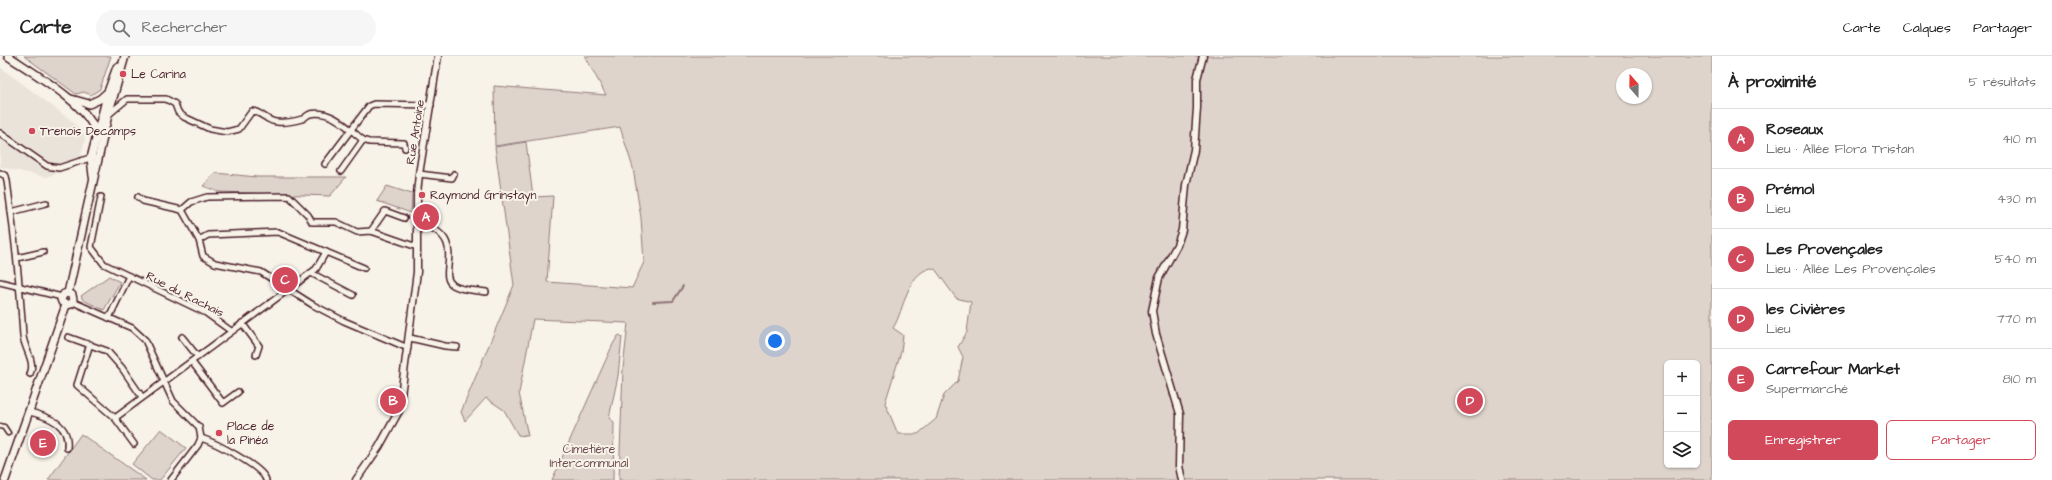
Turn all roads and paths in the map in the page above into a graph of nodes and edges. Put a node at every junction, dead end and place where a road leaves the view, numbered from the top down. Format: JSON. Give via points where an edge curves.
{"nodes":[{"id":1,"x":8,"y":56,"type":"edge"},
{"id":2,"x":120,"y":56,"type":"edge"},
{"id":3,"x":125,"y":56,"type":"edge"},
{"id":4,"x":438,"y":56,"type":"edge"},
{"id":5,"x":1203,"y":56,"type":"edge"},
{"id":6,"x":110,"y":95,"type":"junction"},
{"id":7,"x":71,"y":99,"type":"junction"},
{"id":8,"x":123,"y":103,"type":"junction"},
{"id":9,"x":89,"y":104,"type":"junction"},
{"id":10,"x":431,"y":105,"type":"junction"},
{"id":11,"x":85,"y":114,"type":"junction"},
{"id":12,"x":104,"y":114,"type":"junction"},
{"id":13,"x":351,"y":130,"type":"junction"},
{"id":14,"x":0,"y":133,"type":"edge"},
{"id":15,"x":96,"y":136,"type":"junction"},
{"id":16,"x":363,"y":140,"type":"junction"},
{"id":17,"x":404,"y":148,"type":"dead end"},
{"id":18,"x":101,"y":153,"type":"junction"},
{"id":19,"x":91,"y":158,"type":"junction"},
{"id":20,"x":325,"y":164,"type":"dead end"},
{"id":21,"x":97,"y":170,"type":"junction"},
{"id":22,"x":340,"y":171,"type":"dead end"},
{"id":23,"x":0,"y":173,"type":"edge"},
{"id":24,"x":420,"y":174,"type":"junction"},
{"id":25,"x":454,"y":174,"type":"dead end"},
{"id":26,"x":93,"y":186,"type":"junction"},
{"id":27,"x":101,"y":197,"type":"dead end"},
{"id":28,"x":138,"y":197,"type":"dead end"},
{"id":29,"x":46,"y":203,"type":"dead end"},
{"id":30,"x":182,"y":210,"type":"junction"},
{"id":31,"x":11,"y":212,"type":"junction"},
{"id":32,"x":404,"y":218,"type":"dead end"},
{"id":33,"x":417,"y":222,"type":"junction"},
{"id":34,"x":371,"y":231,"type":"junction"},
{"id":35,"x":198,"y":240,"type":"junction"},
{"id":36,"x":417,"y":248,"type":"junction"},
{"id":37,"x":43,"y":252,"type":"dead end"},
{"id":38,"x":326,"y":252,"type":"junction"},
{"id":39,"x":17,"y":258,"type":"junction"},
{"id":40,"x":364,"y":268,"type":"dead end"},
{"id":41,"x":311,"y":273,"type":"junction"},
{"id":42,"x":129,"y":276,"type":"junction"},
{"id":43,"x":0,"y":282,"type":"edge"},
{"id":44,"x":19,"y":286,"type":"junction"},
{"id":45,"x":289,"y":289,"type":"junction"},
{"id":46,"x":486,"y":292,"type":"dead end"},
{"id":47,"x":65,"y":295,"type":"junction"},
{"id":48,"x":353,"y":295,"type":"dead end"},
{"id":49,"x":69,"y":304,"type":"junction"},
{"id":50,"x":109,"y":318,"type":"junction"},
{"id":51,"x":242,"y":323,"type":"junction"},
{"id":52,"x":231,"y":331,"type":"junction"},
{"id":53,"x":68,"y":337,"type":"dead end"},
{"id":54,"x":182,"y":337,"type":"dead end"},
{"id":55,"x":410,"y":338,"type":"junction"},
{"id":56,"x":90,"y":344,"type":"junction"},
{"id":57,"x":457,"y":347,"type":"dead end"},
{"id":58,"x":408,"y":348,"type":"junction"},
{"id":59,"x":256,"y":355,"type":"dead end"},
{"id":60,"x":198,"y":357,"type":"junction"},
{"id":61,"x":192,"y":362,"type":"junction"},
{"id":62,"x":30,"y":374,"type":"dead end"},
{"id":63,"x":164,"y":383,"type":"junction"},
{"id":64,"x":238,"y":392,"type":"dead end"},
{"id":65,"x":142,"y":397,"type":"junction"},
{"id":66,"x":30,"y":412,"type":"junction"},
{"id":67,"x":115,"y":418,"type":"junction"},
{"id":68,"x":0,"y":426,"type":"edge"},
{"id":69,"x":8,"y":432,"type":"dead end"},
{"id":70,"x":201,"y":438,"type":"junction"},
{"id":71,"x":134,"y":444,"type":"dead end"},
{"id":72,"x":67,"y":448,"type":"dead end"},
{"id":73,"x":5,"y":480,"type":"edge"},
{"id":74,"x":171,"y":480,"type":"edge"},
{"id":75,"x":265,"y":480,"type":"edge"},
{"id":76,"x":356,"y":480,"type":"edge"},
{"id":77,"x":1182,"y":480,"type":"edge"}],
"edges":[{"from":1,"to":7,"type":"main road"},
{"from":2,"to":6,"type":"main road"},
{"from":3,"to":6,"type":"main road"},
{"from":4,"to":10,"type":"street","name":"Rue Antoine"},
{"from":5,"to":77,"type":"street","via":[[1197,79],[1194,150],[1186,185],[1182,230],[1159,278],[1152,312],[1180,414],[1179,466]]},
{"from":6,"to":8,"type":"street","via":[[115,101]]},
{"from":6,"to":9,"type":"main road"},
{"from":6,"to":12,"type":"main road"},
{"from":7,"to":9,"type":"main road"},
{"from":7,"to":11,"type":"main road"},
{"from":8,"to":12,"type":"street"},
{"from":8,"to":13,"type":"street","via":[[127,99],[166,99],[175,104],[178,112],[184,117],[210,129],[226,132],[239,129],[252,111],[270,121],[278,122],[321,113],[330,115]]},
{"from":9,"to":12,"type":"main road"},
{"from":10,"to":13,"type":"street","via":[[374,104],[366,110]]},
{"from":10,"to":24,"type":"street","name":"Rue Antoine"},
{"from":11,"to":12,"type":"main road"},
{"from":11,"to":15,"type":"main road","via":[[92,122]]},
{"from":12,"to":15,"type":"main road"},
{"from":12,"to":18,"type":"main road"},
{"from":13,"to":16,"type":"street"},
{"from":13,"to":20,"type":"street"},
{"from":14,"to":19,"type":"street","via":[[47,166],[59,168]]},
{"from":15,"to":19,"type":"main road"},
{"from":16,"to":17,"type":"street","via":[[404,143]]},
{"from":16,"to":22,"type":"street"},
{"from":18,"to":19,"type":"street"},
{"from":18,"to":21,"type":"main road"},
{"from":19,"to":21,"type":"street"},
{"from":19,"to":26,"type":"main road"},
{"from":21,"to":26,"type":"main road"},
{"from":23,"to":31,"type":"street","via":[[6,176]]},
{"from":24,"to":25,"type":"street","via":[[452,178]]},
{"from":24,"to":33,"type":"street","name":"Rue Antoine"},
{"from":26,"to":47,"type":"main road"},
{"from":27,"to":42,"type":"street","name":"Rue du Rachais","via":[[92,247],[104,264]]},
{"from":28,"to":30,"type":"street","via":[[143,201]]},
{"from":29,"to":31,"type":"street"},
{"from":30,"to":34,"type":"street","via":[[191,202],[207,197],[289,196],[312,222],[336,222],[357,232]]},
{"from":30,"to":35,"type":"street"},
{"from":31,"to":39,"type":"street"},
{"from":32,"to":34,"type":"street","via":[[385,211]]},
{"from":33,"to":36,"type":"street","name":"Rue Antoine"},
{"from":33,"to":46,"type":"street","via":[[437,231],[450,248],[447,276],[452,285]]},
{"from":34,"to":36,"type":"street"},
{"from":35,"to":38,"type":"street","via":[[208,235],[278,232]]},
{"from":35,"to":45,"type":"street","via":[[204,256],[216,264],[261,272]]},
{"from":36,"to":55,"type":"street","name":"Rue Antoine"},
{"from":37,"to":39,"type":"street"},
{"from":38,"to":40,"type":"street"},
{"from":38,"to":41,"type":"street"},
{"from":39,"to":44,"type":"street"},
{"from":41,"to":45,"type":"street"},
{"from":41,"to":48,"type":"street"},
{"from":42,"to":50,"type":"street","name":"Rue du Rachais"},
{"from":42,"to":52,"type":"street","name":"Rue du Rachais","via":[[206,313]]},
{"from":43,"to":44,"type":"street"},
{"from":44,"to":47,"type":"street"},
{"from":44,"to":62,"type":"street","via":[[23,339],[30,362]]},
{"from":45,"to":51,"type":"street"},
{"from":45,"to":58,"type":"street","via":[[344,321]]},
{"from":47,"to":49,"type":"main road","via":[[62,302]]},
{"from":47,"to":49,"type":"main road","via":[[72,296]]},
{"from":49,"to":50,"type":"street"},
{"from":49,"to":66,"type":"main road"},
{"from":50,"to":63,"type":"street","via":[[132,328],[145,340]]},
{"from":51,"to":52,"type":"street"},
{"from":51,"to":59,"type":"street","via":[[259,346]]},
{"from":52,"to":60,"type":"street"},
{"from":53,"to":56,"type":"street"},
{"from":54,"to":60,"type":"street"},
{"from":55,"to":57,"type":"street"},
{"from":55,"to":58,"type":"street","name":"Rue Antoine"},
{"from":56,"to":65,"type":"street","via":[[107,351]]},
{"from":56,"to":67,"type":"street","via":[[77,385]]},
{"from":58,"to":76,"type":"street","name":"Rue Antoine","via":[[399,411],[379,447]]},
{"from":60,"to":61,"type":"street"},
{"from":61,"to":63,"type":"street"},
{"from":61,"to":64,"type":"street","via":[[223,403]]},
{"from":63,"to":65,"type":"street"},
{"from":63,"to":70,"type":"street","via":[[173,401],[199,427]]},
{"from":65,"to":67,"type":"street"},
{"from":66,"to":72,"type":"street","via":[[57,422],[68,440]]},
{"from":66,"to":73,"type":"main road"},
{"from":67,"to":71,"type":"street"},
{"from":68,"to":69,"type":"street"},
{"from":70,"to":74,"type":"street"},
{"from":70,"to":75,"type":"street","via":[[217,443],[255,468]]}]}
